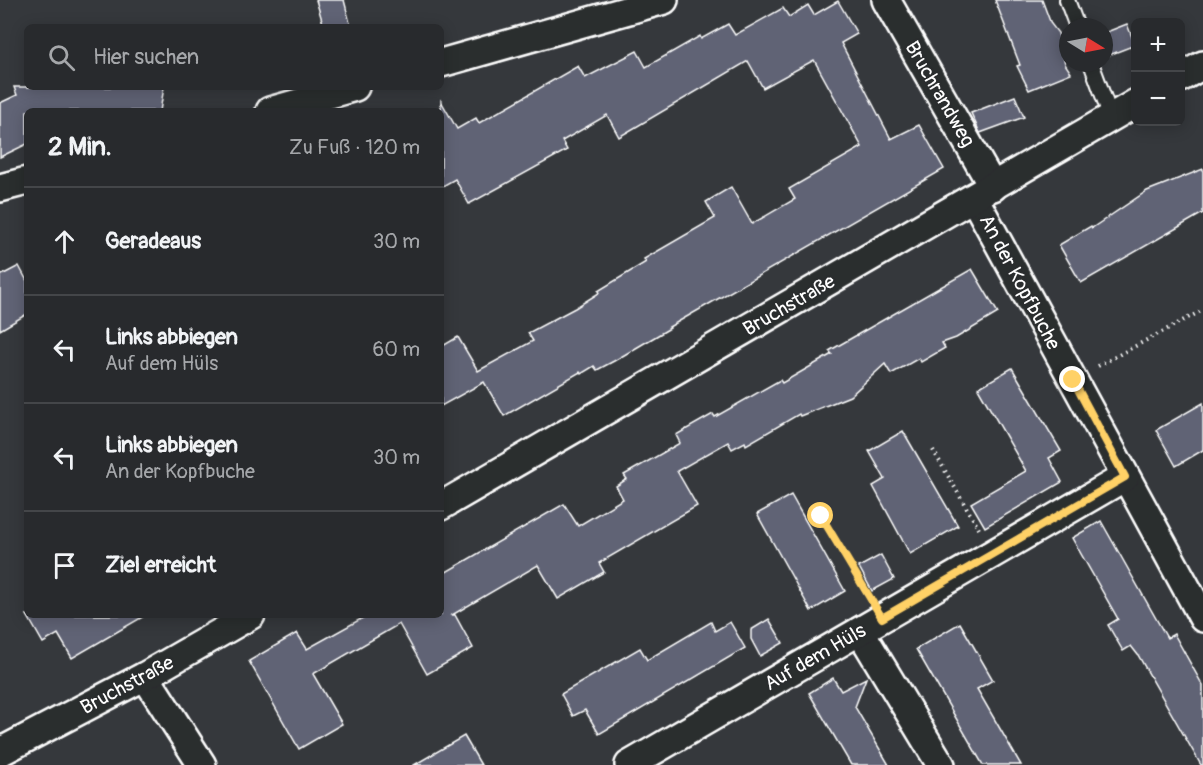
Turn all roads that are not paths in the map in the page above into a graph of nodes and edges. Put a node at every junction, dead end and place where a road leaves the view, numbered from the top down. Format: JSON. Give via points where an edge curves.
{"nodes":[{"id":1,"x":664,"y":0,"type":"edge"},
{"id":2,"x":886,"y":0,"type":"edge"},
{"id":3,"x":1067,"y":0,"type":"edge"},
{"id":4,"x":1074,"y":18,"type":"edge"},
{"id":5,"x":444,"y":62,"type":"edge"},
{"id":6,"x":1203,"y":65,"type":"edge"},
{"id":7,"x":1094,"y":72,"type":"edge"},
{"id":8,"x":1185,"y":75,"type":"edge"},
{"id":9,"x":344,"y":90,"type":"edge"},
{"id":10,"x":1131,"y":106,"type":"edge"},
{"id":11,"x":281,"y":108,"type":"edge"},
{"id":12,"x":1111,"y":117,"type":"junction"},
{"id":13,"x":24,"y":182,"type":"edge"},
{"id":14,"x":0,"y":188,"type":"edge"},
{"id":15,"x":984,"y":193,"type":"junction"},
{"id":16,"x":1125,"y":477,"type":"junction"},
{"id":17,"x":444,"y":504,"type":"edge"},
{"id":18,"x":246,"y":618,"type":"edge"},
{"id":19,"x":1203,"y":618,"type":"edge"},
{"id":20,"x":871,"y":624,"type":"junction"},
{"id":21,"x":145,"y":676,"type":"junction"},
{"id":22,"x":0,"y":752,"type":"edge"},
{"id":23,"x":202,"y":765,"type":"edge"},
{"id":24,"x":629,"y":765,"type":"edge"},
{"id":25,"x":941,"y":765,"type":"edge"}],
"edges":[{"from":1,"to":5,"type":"street"},
{"from":2,"to":15,"type":"street","name":"Bruchrandweg"},
{"from":3,"to":4,"type":"lane"},
{"from":6,"to":8,"type":"street"},
{"from":7,"to":12,"type":"lane"},
{"from":9,"to":11,"type":"street"},
{"from":10,"to":12,"type":"street","name":"Bruchstraße"},
{"from":12,"to":15,"type":"street","name":"Bruchstraße"},
{"from":13,"to":14,"type":"street"},
{"from":15,"to":16,"type":"street","name":"An der Kopfbuche","via":[[1073,380]]},
{"from":15,"to":17,"type":"street","name":"Bruchstraße"},
{"from":16,"to":19,"type":"street","name":"An der Kopfbuche"},
{"from":16,"to":20,"type":"street","name":"Auf dem Hüls"},
{"from":18,"to":21,"type":"street","name":"Bruchstraße"},
{"from":20,"to":24,"type":"street","name":"Auf dem Hüls"},
{"from":20,"to":25,"type":"street"},
{"from":21,"to":22,"type":"street","name":"Bruchstraße"},
{"from":21,"to":23,"type":"street"}]}
